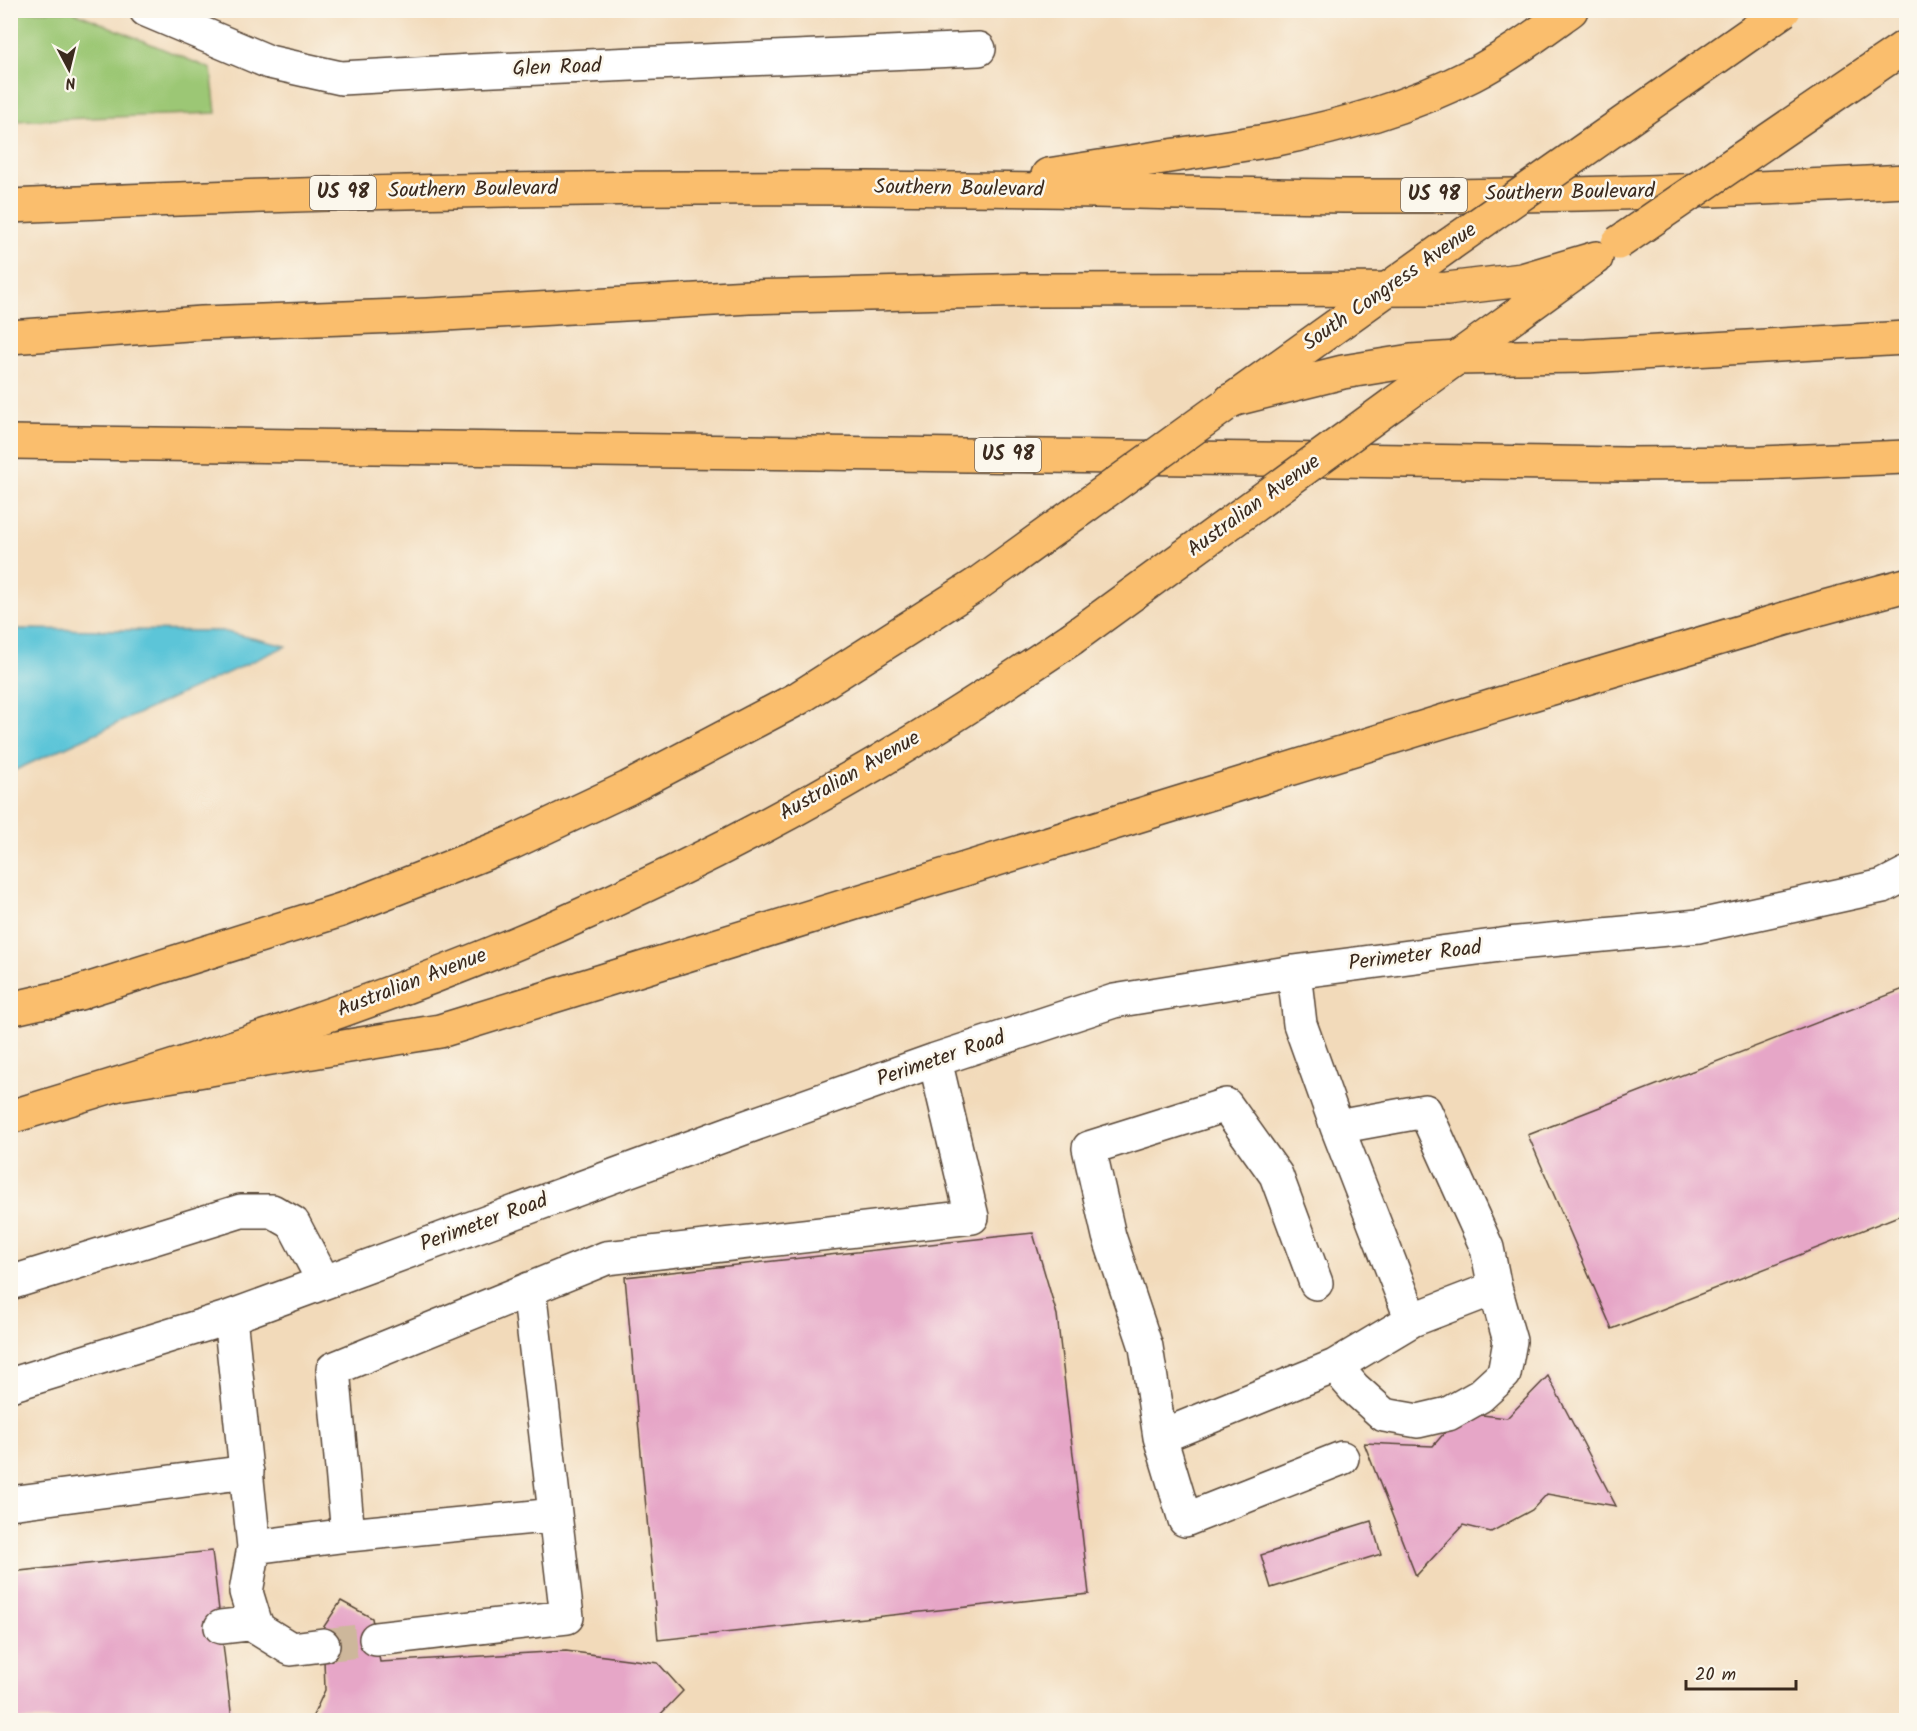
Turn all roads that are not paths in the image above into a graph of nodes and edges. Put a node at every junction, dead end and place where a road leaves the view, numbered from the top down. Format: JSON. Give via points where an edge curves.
{"nodes":[{"id":1,"x":146,"y":10,"type":"edge"},
{"id":2,"x":1571,"y":10,"type":"edge"},
{"id":3,"x":1784,"y":10,"type":"edge"},
{"id":4,"x":1906,"y":46,"type":"edge"},
{"id":5,"x":980,"y":50,"type":"dead end"},
{"id":6,"x":1906,"y":181,"type":"edge"},
{"id":7,"x":961,"y":189,"type":"junction"},
{"id":8,"x":10,"y":206,"type":"edge"},
{"id":9,"x":1607,"y":251,"type":"junction"},
{"id":10,"x":1387,"y":288,"type":"junction"},
{"id":11,"x":10,"y":337,"type":"edge"},
{"id":12,"x":1906,"y":338,"type":"edge"},
{"id":13,"x":1457,"y":358,"type":"junction"},
{"id":14,"x":1228,"y":403,"type":"junction"},
{"id":15,"x":10,"y":442,"type":"edge"},
{"id":16,"x":1906,"y":457,"type":"edge"},
{"id":17,"x":1906,"y":585,"type":"edge"},
{"id":18,"x":1906,"y":874,"type":"edge"},
{"id":19,"x":1294,"y":972,"type":"junction"},
{"id":20,"x":80,"y":993,"type":"junction"},
{"id":21,"x":10,"y":1009,"type":"edge"},
{"id":22,"x":10,"y":1014,"type":"edge"},
{"id":23,"x":935,"y":1060,"type":"junction"},
{"id":24,"x":119,"y":1084,"type":"junction"},
{"id":25,"x":10,"y":1117,"type":"edge"},
{"id":26,"x":1337,"y":1127,"type":"junction"},
{"id":27,"x":324,"y":1282,"type":"junction"},
{"id":28,"x":10,"y":1283,"type":"edge"},
{"id":29,"x":1316,"y":1283,"type":"dead end"},
{"id":30,"x":1495,"y":1288,"type":"junction"},
{"id":31,"x":529,"y":1289,"type":"junction"},
{"id":32,"x":230,"y":1317,"type":"junction"},
{"id":33,"x":1412,"y":1320,"type":"junction"},
{"id":34,"x":1335,"y":1366,"type":"junction"},
{"id":35,"x":10,"y":1385,"type":"edge"},
{"id":36,"x":1160,"y":1437,"type":"junction"},
{"id":37,"x":1342,"y":1458,"type":"dead end"},
{"id":38,"x":247,"y":1472,"type":"junction"},
{"id":39,"x":10,"y":1503,"type":"edge"},
{"id":40,"x":555,"y":1515,"type":"junction"},
{"id":41,"x":348,"y":1536,"type":"junction"},
{"id":42,"x":254,"y":1547,"type":"junction"},
{"id":43,"x":256,"y":1623,"type":"junction"},
{"id":44,"x":221,"y":1627,"type":"dead end"},
{"id":45,"x":375,"y":1639,"type":"tunnel mouth"},
{"id":46,"x":323,"y":1645,"type":"tunnel mouth"}],
"edges":[{"from":1,"to":5,"type":"street","name":"Glen Road","via":[[269,62],[341,78]]},
{"from":2,"to":7,"type":"main road","via":[[1473,75],[1379,114],[1272,140]]},
{"from":3,"to":10,"type":"main road","name":"South Congress Avenue","bridge":true},
{"from":4,"to":9,"type":"main road","bridge":true},
{"from":6,"to":7,"type":"main road","name":"Southern Boulevard","number":"US 98","via":[[1641,193],[1482,195]]},
{"from":7,"to":8,"type":"main road","name":"Southern Boulevard","number":"US 98","via":[[301,193]]},
{"from":9,"to":10,"type":"main road","via":[[1522,280],[1447,289]]},
{"from":9,"to":13,"type":"main road","name":"Australian Avenue"},
{"from":10,"to":11,"type":"main road","via":[[1032,290],[749,297],[202,323]]},
{"from":10,"to":14,"type":"main road","name":"South Congress Avenue"},
{"from":12,"to":13,"type":"main road","via":[[1586,357]]},
{"from":13,"to":14,"type":"main road","via":[[1343,372]]},
{"from":13,"to":24,"type":"main road","name":"Australian Avenue","bridge":true,"via":[[1071,639],[916,739],[831,788],[742,836],[527,938],[376,998]]},
{"from":14,"to":20,"type":"main road","bridge":true,"via":[[976,585],[797,699],[628,788],[511,843],[341,910]]},
{"from":15,"to":16,"type":"main road","number":"US 98","via":[[1626,464]]},
{"from":17,"to":24,"type":"main road","via":[[1554,688],[440,1031]]},
{"from":18,"to":19,"type":"street","name":"Perimeter Road","via":[[1883,886],[1699,926],[1508,944]]},
{"from":19,"to":23,"type":"street","name":"Perimeter Road","via":[[1114,1001]]},
{"from":19,"to":26,"type":"street","via":[[1300,1024]]},
{"from":20,"to":21,"type":"main road"},
{"from":20,"to":22,"type":"main road"},
{"from":23,"to":27,"type":"street","name":"Perimeter Road"},
{"from":23,"to":31,"type":"street","via":[[972,1216],[606,1258]]},
{"from":24,"to":25,"type":"main road","name":"Australian Avenue"},
{"from":26,"to":30,"type":"street","via":[[1425,1111],[1487,1248]]},
{"from":26,"to":33,"type":"street"},
{"from":27,"to":28,"type":"street","via":[[292,1223],[272,1210],[261,1210],[241,1211]]},
{"from":27,"to":32,"type":"street","name":"Perimeter Road"},
{"from":29,"to":36,"type":"street","via":[[1276,1176],[1226,1105],[1089,1148],[1109,1236],[1146,1347]]},
{"from":30,"to":33,"type":"street"},
{"from":30,"to":34,"type":"street","via":[[1510,1341],[1504,1374],[1480,1396],[1448,1414],[1419,1421],[1384,1415]]},
{"from":31,"to":40,"type":"street"},
{"from":31,"to":41,"type":"street","via":[[333,1369]]},
{"from":32,"to":35,"type":"street","name":"Perimeter Road"},
{"from":32,"to":38,"type":"street"},
{"from":33,"to":34,"type":"street"},
{"from":34,"to":36,"type":"street"},
{"from":36,"to":37,"type":"street","via":[[1185,1520]]},
{"from":38,"to":39,"type":"street"},
{"from":38,"to":42,"type":"street"},
{"from":40,"to":41,"type":"street"},
{"from":40,"to":45,"type":"street","via":[[567,1617]]},
{"from":41,"to":42,"type":"street"},
{"from":42,"to":43,"type":"street","via":[[246,1592]]},
{"from":43,"to":44,"type":"street"},
{"from":43,"to":46,"type":"street","via":[[257,1628],[291,1649]]}]}
